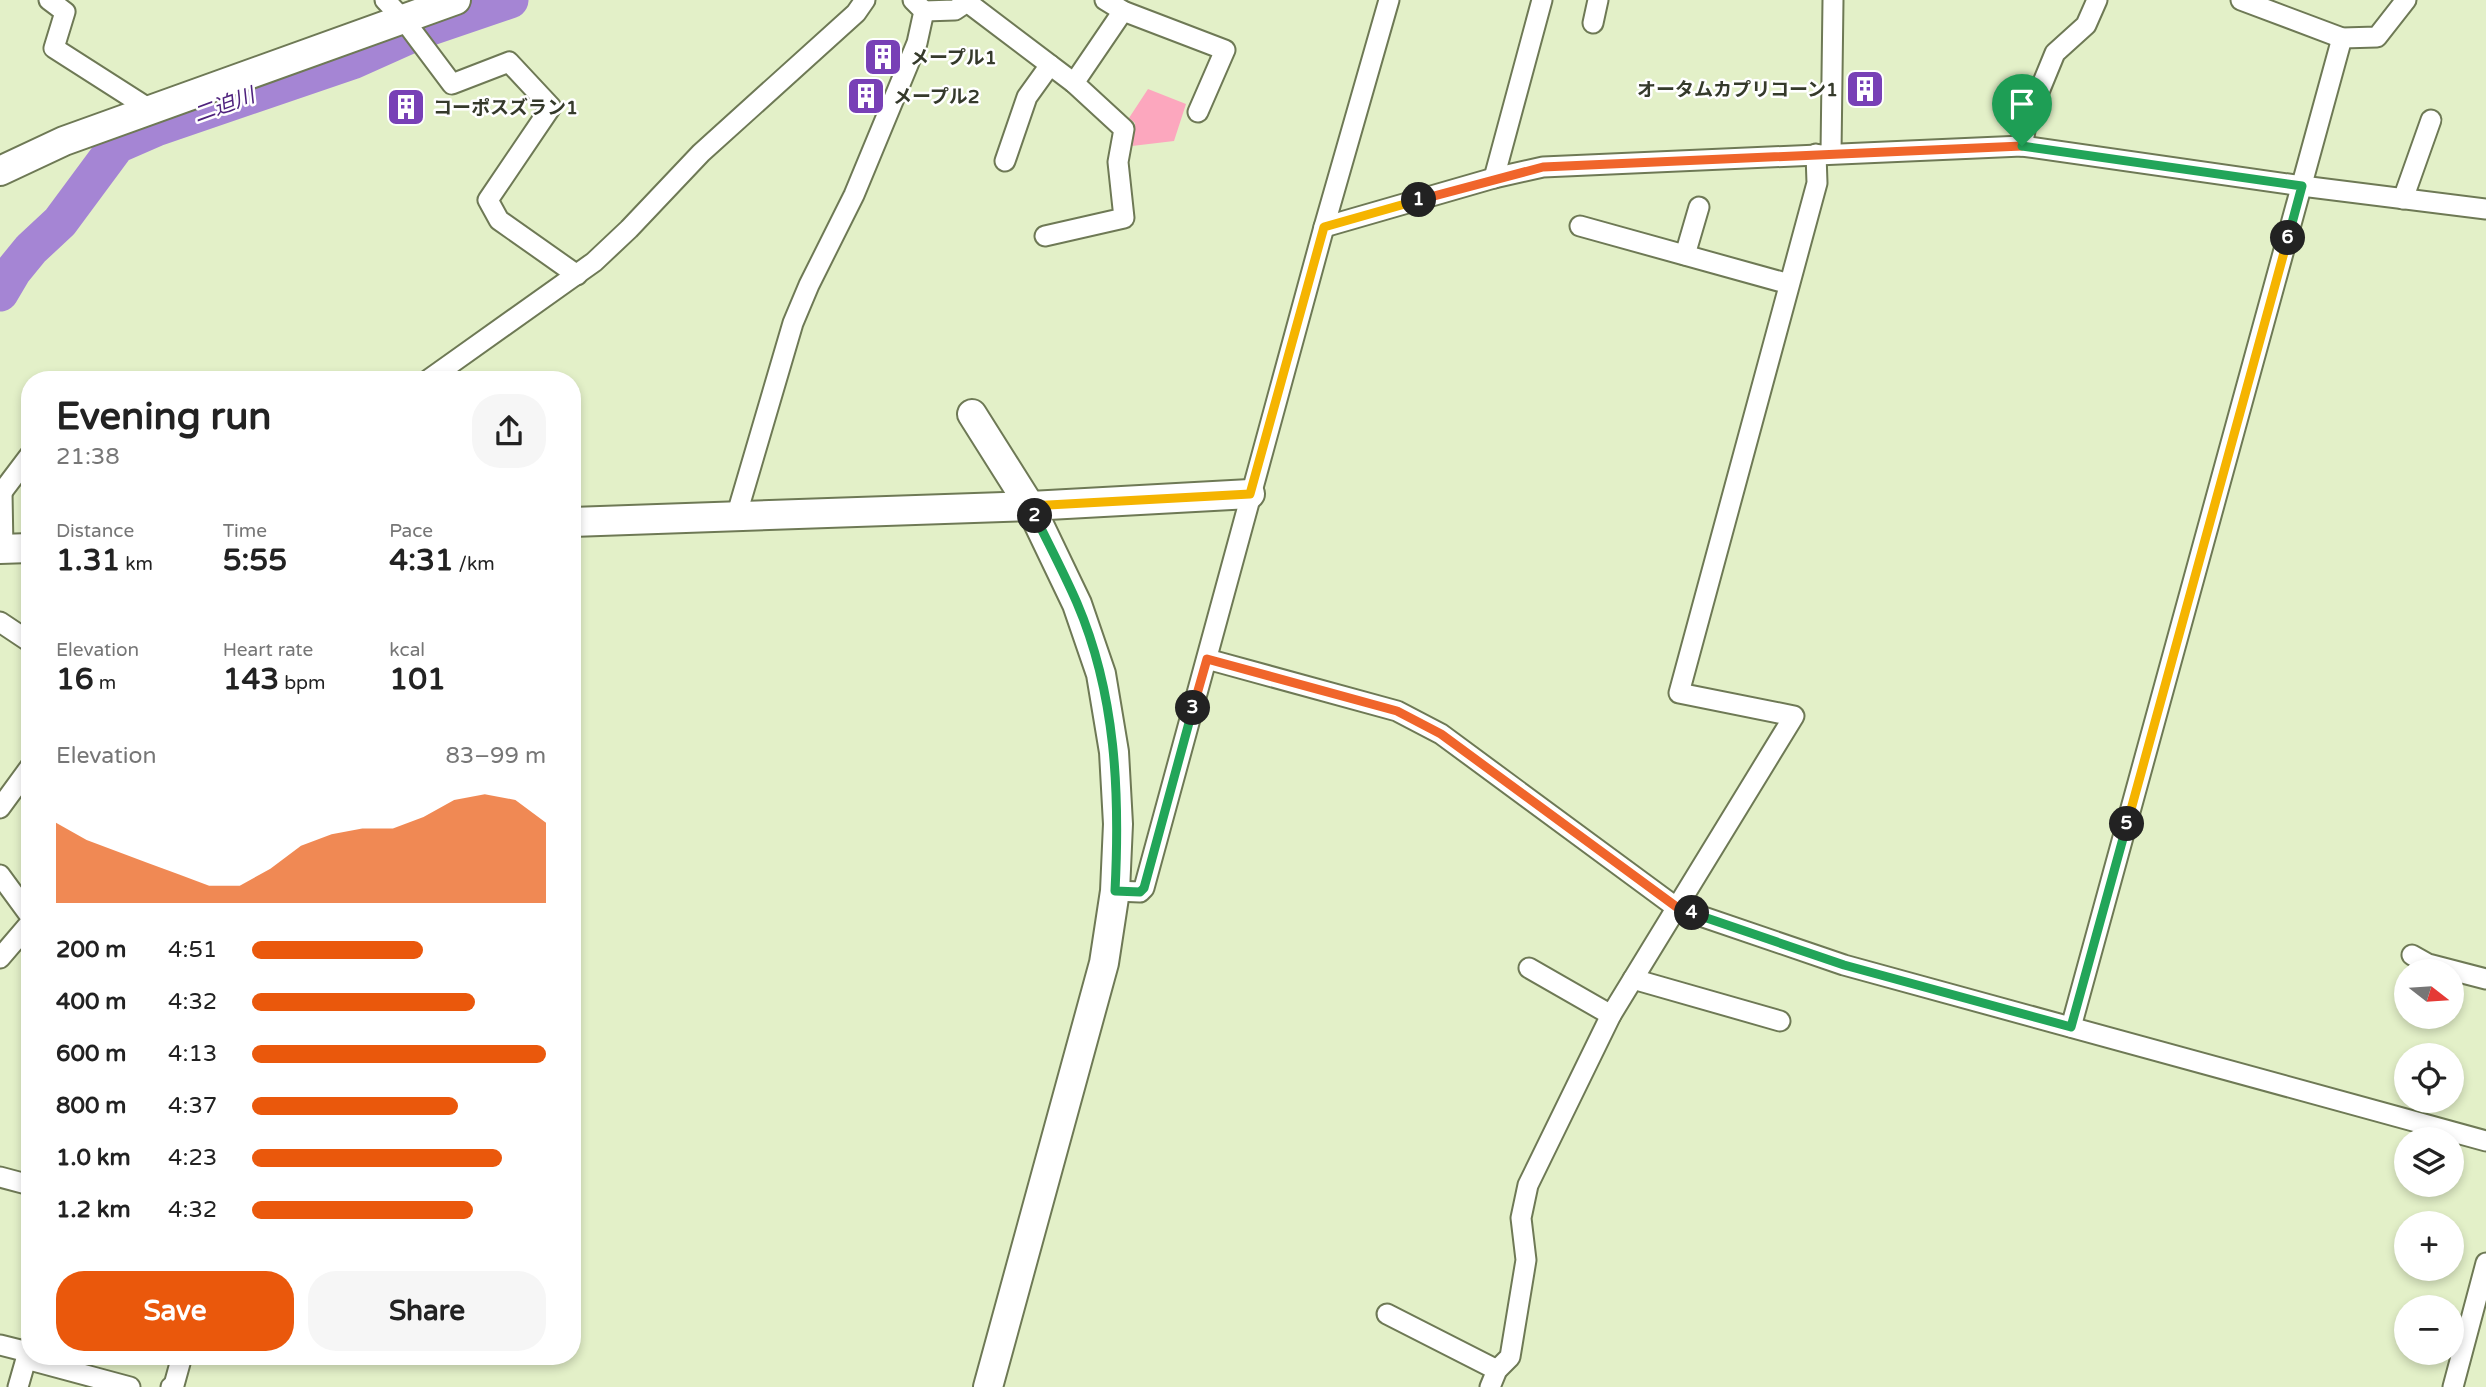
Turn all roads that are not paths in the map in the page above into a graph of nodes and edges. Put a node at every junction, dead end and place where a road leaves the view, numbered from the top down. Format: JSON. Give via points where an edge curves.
{"nodes":[{"id":1,"x":49,"y":0,"type":"edge"},
{"id":2,"x":385,"y":0,"type":"edge"},
{"id":3,"x":456,"y":0,"type":"edge"},
{"id":4,"x":865,"y":0,"type":"edge"},
{"id":5,"x":1105,"y":0,"type":"edge"},
{"id":6,"x":1389,"y":0,"type":"edge"},
{"id":7,"x":1542,"y":0,"type":"edge"},
{"id":8,"x":1598,"y":0,"type":"edge"},
{"id":9,"x":1833,"y":0,"type":"edge"},
{"id":10,"x":1844,"y":0,"type":"edge"},
{"id":11,"x":2097,"y":0,"type":"edge"},
{"id":12,"x":2241,"y":0,"type":"edge"},
{"id":13,"x":2406,"y":0,"type":"edge"},
{"id":14,"x":919,"y":6,"type":"edge"},
{"id":15,"x":1123,"y":11,"type":"junction"},
{"id":16,"x":405,"y":23,"type":"junction"},
{"id":17,"x":1592,"y":23,"type":"dead end"},
{"id":18,"x":2342,"y":38,"type":"junction"},
{"id":19,"x":1050,"y":65,"type":"junction"},
{"id":20,"x":1074,"y":83,"type":"junction"},
{"id":21,"x":150,"y":110,"type":"junction"},
{"id":22,"x":1198,"y":112,"type":"dead end"},
{"id":23,"x":2431,"y":120,"type":"dead end"},
{"id":24,"x":2022,"y":146,"type":"junction"},
{"id":25,"x":1823,"y":153,"type":"junction"},
{"id":26,"x":1005,"y":161,"type":"dead end"},
{"id":27,"x":0,"y":172,"type":"edge"},
{"id":28,"x":1494,"y":178,"type":"junction"},
{"id":29,"x":2302,"y":186,"type":"junction"},
{"id":30,"x":2403,"y":199,"type":"junction"},
{"id":31,"x":1699,"y":207,"type":"dead end"},
{"id":32,"x":2486,"y":209,"type":"edge"},
{"id":33,"x":1580,"y":226,"type":"dead end"},
{"id":34,"x":1324,"y":227,"type":"junction"},
{"id":35,"x":1045,"y":236,"type":"dead end"},
{"id":36,"x":1685,"y":255,"type":"junction"},
{"id":37,"x":577,"y":275,"type":"junction"},
{"id":38,"x":1789,"y":284,"type":"junction"},
{"id":39,"x":441,"y":371,"type":"edge"},
{"id":40,"x":972,"y":415,"type":"dead end"},
{"id":41,"x":21,"y":466,"type":"edge"},
{"id":42,"x":1,"y":491,"type":"edge"},
{"id":43,"x":1250,"y":494,"type":"junction"},
{"id":44,"x":1030,"y":506,"type":"junction"},
{"id":45,"x":736,"y":517,"type":"junction"},
{"id":46,"x":581,"y":522,"type":"edge"},
{"id":47,"x":11,"y":549,"type":"edge"},
{"id":48,"x":0,"y":622,"type":"edge"},
{"id":49,"x":21,"y":636,"type":"edge"},
{"id":50,"x":1207,"y":659,"type":"junction"},
{"id":51,"x":21,"y":779,"type":"edge"},
{"id":52,"x":0,"y":808,"type":"edge"},
{"id":53,"x":0,"y":875,"type":"edge"},
{"id":54,"x":1115,"y":891,"type":"junction"},
{"id":55,"x":21,"y":904,"type":"edge"},
{"id":56,"x":1678,"y":908,"type":"junction"},
{"id":57,"x":21,"y":934,"type":"edge"},
{"id":58,"x":2412,"y":955,"type":"dead end"},
{"id":59,"x":0,"y":958,"type":"edge"},
{"id":60,"x":1530,"y":968,"type":"dead end"},
{"id":61,"x":1633,"y":979,"type":"junction"},
{"id":62,"x":2486,"y":979,"type":"edge"},
{"id":63,"x":1611,"y":1015,"type":"junction"},
{"id":64,"x":1780,"y":1021,"type":"dead end"},
{"id":65,"x":2071,"y":1027,"type":"junction"},
{"id":66,"x":2486,"y":1141,"type":"edge"},
{"id":67,"x":0,"y":1177,"type":"edge"},
{"id":68,"x":21,"y":1183,"type":"edge"},
{"id":69,"x":2486,"y":1263,"type":"edge"},
{"id":70,"x":1387,"y":1314,"type":"dead end"},
{"id":71,"x":0,"y":1345,"type":"edge"},
{"id":72,"x":21,"y":1350,"type":"edge"},
{"id":73,"x":24,"y":1365,"type":"edge"},
{"id":74,"x":66,"y":1365,"type":"edge"},
{"id":75,"x":180,"y":1365,"type":"edge"},
{"id":76,"x":1494,"y":1379,"type":"edge"},
{"id":77,"x":18,"y":1387,"type":"edge"},
{"id":78,"x":130,"y":1387,"type":"edge"},
{"id":79,"x":171,"y":1387,"type":"edge"},
{"id":80,"x":988,"y":1387,"type":"edge"},
{"id":81,"x":2453,"y":1387,"type":"edge"}],
"edges":[{"from":1,"to":21,"type":"street","via":[[65,12],[54,48]]},
{"from":2,"to":16,"type":"street"},
{"from":3,"to":16,"type":"street"},
{"from":4,"to":37,"type":"street"},
{"from":5,"to":15,"type":"street"},
{"from":6,"to":34,"type":"street"},
{"from":7,"to":28,"type":"street"},
{"from":8,"to":17,"type":"street"},
{"from":9,"to":10,"type":"street"},
{"from":9,"to":25,"type":"street"},
{"from":11,"to":24,"type":"street","via":[[2087,25],[2055,53],[2027,121]]},
{"from":12,"to":18,"type":"street"},
{"from":13,"to":18,"type":"street","via":[[2377,37]]},
{"from":14,"to":19,"type":"street","via":[[955,10],[967,2]]},
{"from":14,"to":45,"type":"street","via":[[917,43],[854,195],[793,323]]},
{"from":15,"to":20,"type":"street"},
{"from":15,"to":22,"type":"street","via":[[1225,50]]},
{"from":16,"to":21,"type":"street"},
{"from":16,"to":37,"type":"street","via":[[452,84],[509,62],[551,107],[488,200],[499,220]]},
{"from":18,"to":29,"type":"street"},
{"from":19,"to":20,"type":"street"},
{"from":19,"to":26,"type":"street","via":[[1027,97]]},
{"from":20,"to":35,"type":"street","via":[[1124,130],[1118,162],[1124,218]]},
{"from":21,"to":27,"type":"street","via":[[64,141]]},
{"from":23,"to":30,"type":"street"},
{"from":24,"to":25,"type":"street"},
{"from":24,"to":29,"type":"street"},
{"from":25,"to":28,"type":"street","via":[[1543,167]]},
{"from":25,"to":38,"type":"street"},
{"from":28,"to":34,"type":"street"},
{"from":29,"to":30,"type":"street"},
{"from":29,"to":65,"type":"street"},
{"from":30,"to":32,"type":"street"},
{"from":31,"to":36,"type":"street"},
{"from":33,"to":36,"type":"street"},
{"from":34,"to":43,"type":"street"},
{"from":36,"to":38,"type":"street"},
{"from":37,"to":39,"type":"street"},
{"from":38,"to":56,"type":"street","via":[[1679,692],[1794,716]]},
{"from":40,"to":44,"type":"street"},
{"from":41,"to":42,"type":"street"},
{"from":42,"to":47,"type":"street"},
{"from":43,"to":44,"type":"street"},
{"from":43,"to":50,"type":"street"},
{"from":44,"to":45,"type":"street"},
{"from":44,"to":54,"type":"street","via":[[1077,604],[1101,674],[1114,751]]},
{"from":45,"to":46,"type":"street"},
{"from":48,"to":49,"type":"street"},
{"from":50,"to":54,"type":"street","via":[[1144,888],[1140,892]]},
{"from":50,"to":56,"type":"street","via":[[1397,711],[1441,734]]},
{"from":51,"to":52,"type":"street"},
{"from":53,"to":55,"type":"street"},
{"from":54,"to":80,"type":"street","via":[[1104,963]]},
{"from":56,"to":61,"type":"street"},
{"from":56,"to":65,"type":"street","via":[[1844,965]]},
{"from":57,"to":59,"type":"street"},
{"from":58,"to":62,"type":"street","via":[[2428,964]]},
{"from":60,"to":63,"type":"street"},
{"from":61,"to":63,"type":"street"},
{"from":61,"to":64,"type":"street"},
{"from":63,"to":76,"type":"street","via":[[1528,1185],[1521,1218],[1526,1260],[1510,1357]]},
{"from":65,"to":66,"type":"street"},
{"from":67,"to":68,"type":"street"},
{"from":69,"to":81,"type":"street"},
{"from":70,"to":76,"type":"street"},
{"from":71,"to":72,"type":"street"},
{"from":73,"to":77,"type":"street"},
{"from":74,"to":78,"type":"street"},
{"from":75,"to":79,"type":"street"}]}
